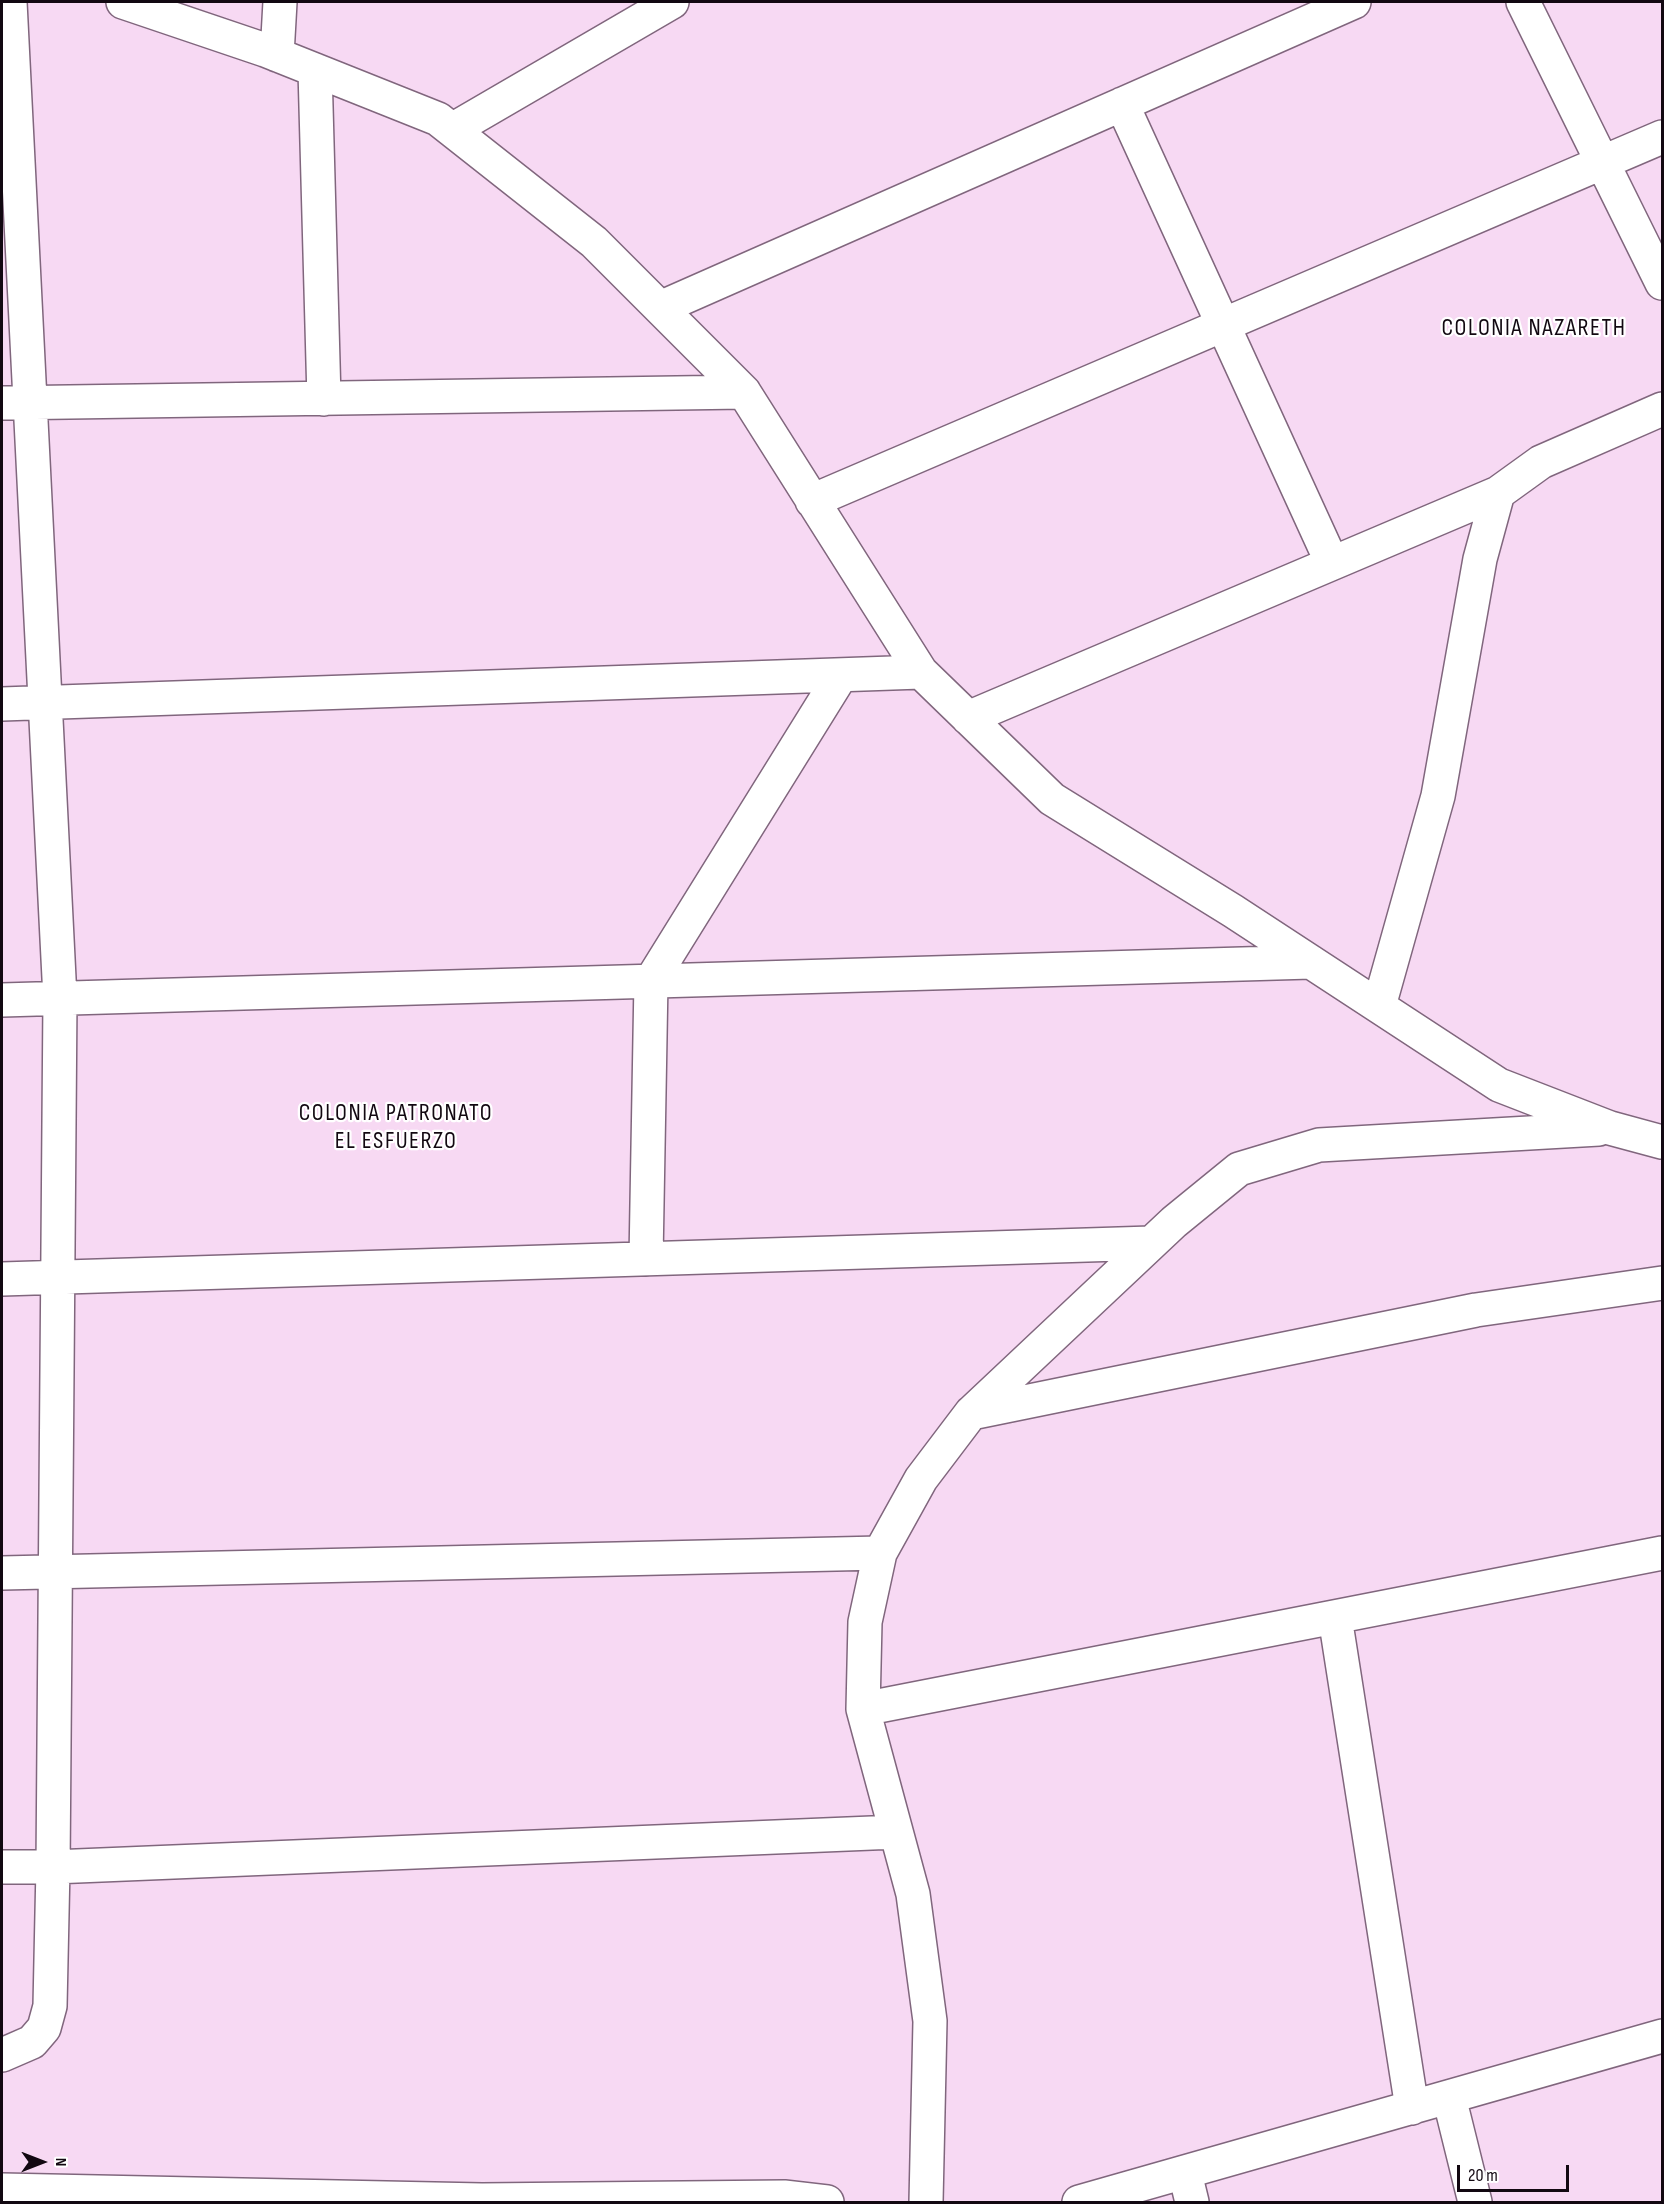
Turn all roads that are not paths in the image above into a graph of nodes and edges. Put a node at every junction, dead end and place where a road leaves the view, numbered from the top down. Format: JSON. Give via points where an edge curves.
{"nodes":[{"id":1,"x":10,"y":2,"type":"edge"},
{"id":2,"x":123,"y":2,"type":"edge"},
{"id":3,"x":280,"y":2,"type":"edge"},
{"id":4,"x":672,"y":2,"type":"edge"},
{"id":5,"x":1354,"y":2,"type":"edge"},
{"id":6,"x":1523,"y":2,"type":"edge"},
{"id":7,"x":277,"y":55,"type":"junction"},
{"id":8,"x":315,"y":70,"type":"junction"},
{"id":9,"x":1122,"y":104,"type":"junction"},
{"id":10,"x":452,"y":130,"type":"junction"},
{"id":11,"x":1662,"y":137,"type":"edge"},
{"id":12,"x":1603,"y":162,"type":"junction"},
{"id":13,"x":1662,"y":283,"type":"edge"},
{"id":14,"x":660,"y":308,"type":"junction"},
{"id":15,"x":1223,"y":325,"type":"junction"},
{"id":16,"x":744,"y":392,"type":"junction"},
{"id":17,"x":324,"y":399,"type":"junction"},
{"id":18,"x":16,"y":403,"type":"edge"},
{"id":19,"x":1662,"y":410,"type":"edge"},
{"id":20,"x":1498,"y":493,"type":"junction"},
{"id":21,"x":812,"y":501,"type":"junction"},
{"id":22,"x":1332,"y":563,"type":"junction"},
{"id":23,"x":921,"y":672,"type":"junction"},
{"id":24,"x":841,"y":675,"type":"junction"},
{"id":25,"x":45,"y":702,"type":"junction"},
{"id":26,"x":2,"y":704,"type":"edge"},
{"id":27,"x":968,"y":718,"type":"junction"},
{"id":28,"x":1311,"y":962,"type":"junction"},
{"id":29,"x":651,"y":981,"type":"junction"},
{"id":30,"x":60,"y":998,"type":"junction"},
{"id":31,"x":2,"y":1000,"type":"edge"},
{"id":32,"x":1379,"y":1006,"type":"junction"},
{"id":33,"x":1610,"y":1128,"type":"junction"},
{"id":34,"x":1662,"y":1142,"type":"edge"},
{"id":35,"x":1151,"y":1243,"type":"junction"},
{"id":36,"x":646,"y":1259,"type":"junction"},
{"id":37,"x":58,"y":1277,"type":"junction"},
{"id":38,"x":2,"y":1279,"type":"edge"},
{"id":39,"x":1662,"y":1283,"type":"edge"},
{"id":40,"x":971,"y":1413,"type":"junction"},
{"id":41,"x":880,"y":1553,"type":"junction"},
{"id":42,"x":1662,"y":1553,"type":"edge"},
{"id":43,"x":2,"y":1573,"type":"edge"},
{"id":44,"x":55,"y":1573,"type":"junction"},
{"id":45,"x":1335,"y":1617,"type":"junction"},
{"id":46,"x":864,"y":1709,"type":"junction"},
{"id":47,"x":896,"y":1832,"type":"junction"},
{"id":48,"x":2,"y":1867,"type":"edge"},
{"id":49,"x":53,"y":1867,"type":"junction"},
{"id":50,"x":1662,"y":2036,"type":"edge"},
{"id":51,"x":2,"y":2055,"type":"edge"},
{"id":52,"x":1449,"y":2097,"type":"junction"},
{"id":53,"x":1412,"y":2108,"type":"junction"},
{"id":54,"x":1189,"y":2188,"type":"edge"},
{"id":55,"x":2,"y":2190,"type":"edge"},
{"id":56,"x":827,"y":2202,"type":"edge"},
{"id":57,"x":926,"y":2202,"type":"edge"},
{"id":58,"x":1079,"y":2202,"type":"edge"},
{"id":59,"x":1474,"y":2202,"type":"edge"}],
"edges":[{"from":1,"to":18,"type":"street"},
{"from":2,"to":7,"type":"street"},
{"from":3,"to":7,"type":"street"},
{"from":4,"to":10,"type":"street"},
{"from":5,"to":9,"type":"street"},
{"from":6,"to":12,"type":"street"},
{"from":7,"to":8,"type":"street"},
{"from":8,"to":10,"type":"street","via":[[438,119]]},
{"from":8,"to":17,"type":"street"},
{"from":9,"to":14,"type":"street"},
{"from":9,"to":15,"type":"street"},
{"from":10,"to":14,"type":"street","via":[[594,242]]},
{"from":11,"to":12,"type":"street"},
{"from":12,"to":13,"type":"street"},
{"from":12,"to":15,"type":"street"},
{"from":14,"to":16,"type":"street"},
{"from":15,"to":21,"type":"street"},
{"from":15,"to":22,"type":"street"},
{"from":16,"to":17,"type":"street"},
{"from":16,"to":21,"type":"street"},
{"from":17,"to":18,"type":"street"},
{"from":18,"to":25,"type":"street"},
{"from":19,"to":20,"type":"street","via":[[1541,462]]},
{"from":20,"to":22,"type":"street"},
{"from":20,"to":32,"type":"street","via":[[1480,559],[1438,796]]},
{"from":21,"to":23,"type":"street"},
{"from":22,"to":27,"type":"street"},
{"from":23,"to":24,"type":"street"},
{"from":23,"to":27,"type":"street"},
{"from":24,"to":25,"type":"street"},
{"from":24,"to":29,"type":"street"},
{"from":25,"to":26,"type":"street"},
{"from":25,"to":30,"type":"street"},
{"from":27,"to":28,"type":"street","via":[[1052,799]]},
{"from":28,"to":29,"type":"street"},
{"from":28,"to":32,"type":"street"},
{"from":29,"to":30,"type":"street"},
{"from":29,"to":36,"type":"street"},
{"from":30,"to":31,"type":"street"},
{"from":30,"to":37,"type":"street"},
{"from":32,"to":33,"type":"street","via":[[1499,1085]]},
{"from":33,"to":34,"type":"street"},
{"from":33,"to":35,"type":"street","via":[[1319,1145],[1239,1169]]},
{"from":35,"to":36,"type":"street"},
{"from":35,"to":40,"type":"street"},
{"from":36,"to":37,"type":"street"},
{"from":37,"to":38,"type":"street"},
{"from":37,"to":44,"type":"street"},
{"from":39,"to":40,"type":"street","via":[[1476,1310]]},
{"from":40,"to":41,"type":"street","via":[[921,1479]]},
{"from":41,"to":44,"type":"street"},
{"from":41,"to":46,"type":"street","via":[[865,1623]]},
{"from":42,"to":45,"type":"street"},
{"from":43,"to":44,"type":"street"},
{"from":44,"to":49,"type":"street"},
{"from":45,"to":46,"type":"street"},
{"from":45,"to":53,"type":"street"},
{"from":46,"to":47,"type":"street"},
{"from":47,"to":49,"type":"street"},
{"from":47,"to":57,"type":"street","via":[[913,1894],[930,2021]]},
{"from":48,"to":49,"type":"street"},
{"from":49,"to":51,"type":"street","via":[[50,2006],[44,2028],[32,2042]]},
{"from":50,"to":52,"type":"street"},
{"from":52,"to":53,"type":"street"},
{"from":52,"to":59,"type":"street"},
{"from":53,"to":54,"type":"street"},
{"from":54,"to":58,"type":"street"},
{"from":55,"to":56,"type":"street","via":[[483,2200],[784,2197]]}]}
